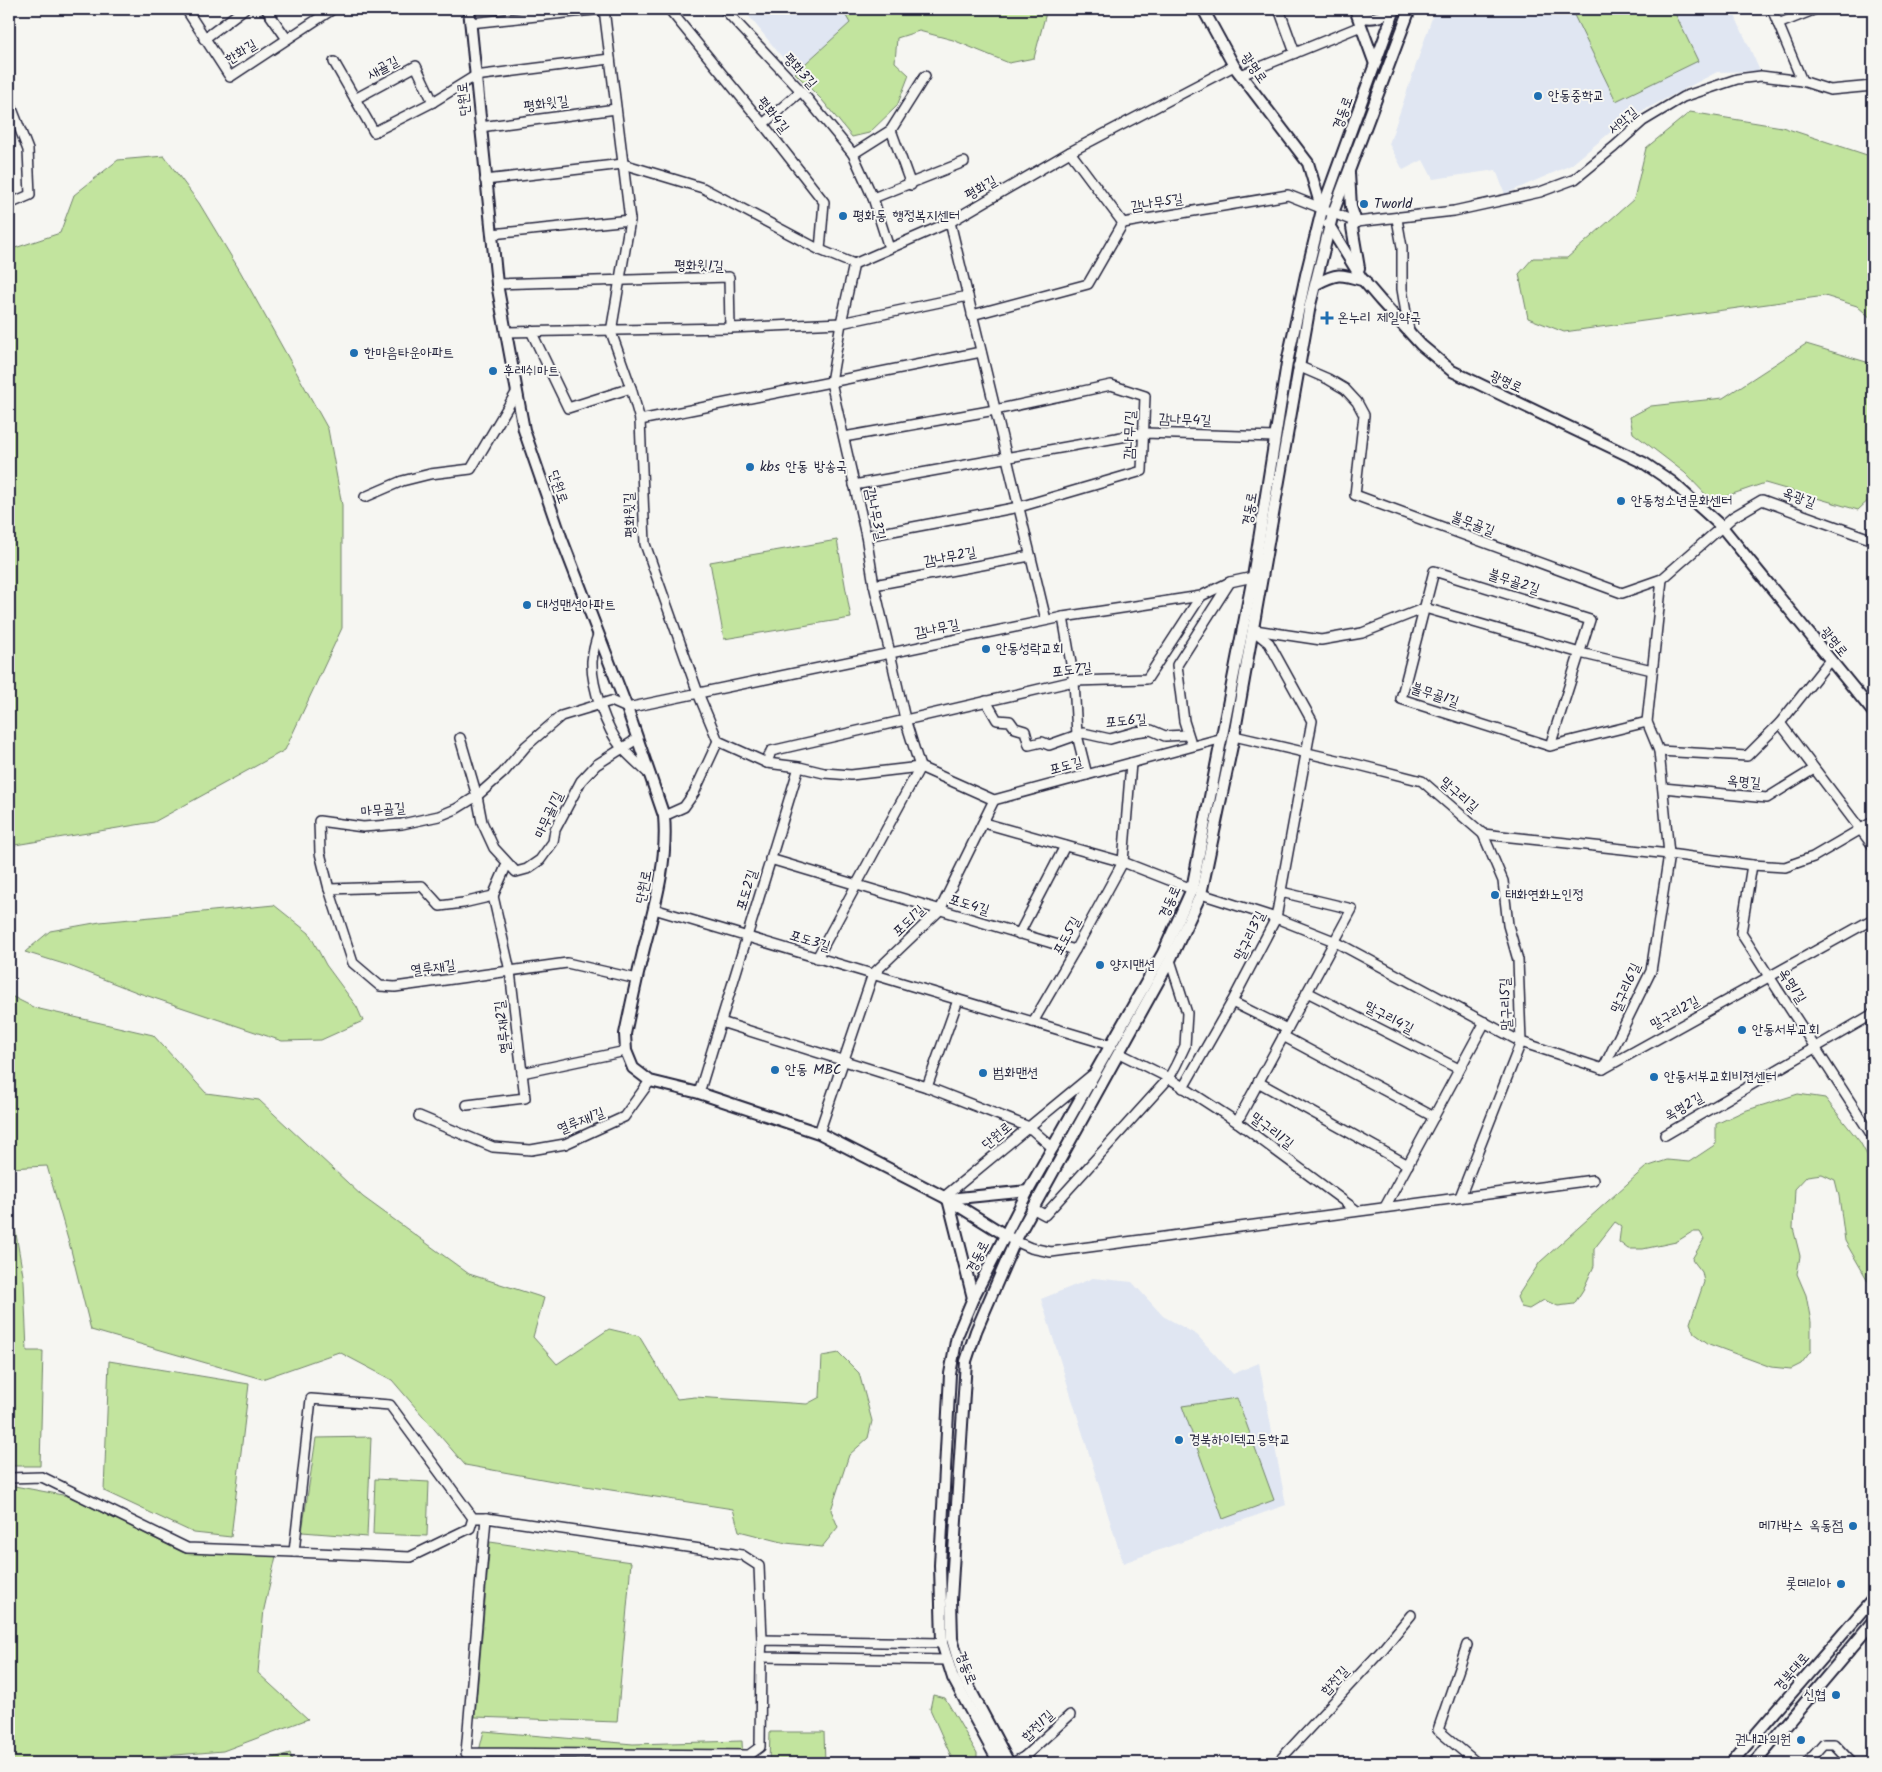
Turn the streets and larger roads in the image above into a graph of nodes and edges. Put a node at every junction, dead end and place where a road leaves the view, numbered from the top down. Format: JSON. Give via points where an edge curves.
{"nodes":[{"id":1,"x":186,"y":9,"type":"edge"},
{"id":2,"x":244,"y":9,"type":"edge"},
{"id":3,"x":266,"y":9,"type":"edge"},
{"id":4,"x":333,"y":9,"type":"edge"},
{"id":5,"x":468,"y":9,"type":"edge"},
{"id":6,"x":604,"y":9,"type":"edge"},
{"id":7,"x":669,"y":9,"type":"edge"},
{"id":8,"x":724,"y":9,"type":"edge"},
{"id":9,"x":1203,"y":9,"type":"edge"},
{"id":10,"x":1279,"y":9,"type":"edge"},
{"id":11,"x":1395,"y":9,"type":"edge"},
{"id":12,"x":1410,"y":9,"type":"edge"},
{"id":13,"x":1772,"y":9,"type":"edge"},
{"id":14,"x":1816,"y":9,"type":"edge"},
{"id":15,"x":1356,"y":11,"type":"edge"},
{"id":16,"x":470,"y":23,"type":"junction"},
{"id":17,"x":1778,"y":24,"type":"junction"},
{"id":18,"x":1361,"y":26,"type":"junction"},
{"id":19,"x":204,"y":38,"type":"junction"},
{"id":20,"x":288,"y":39,"type":"junction"},
{"id":21,"x":1296,"y":53,"type":"junction"},
{"id":22,"x":610,"y":59,"type":"junction"},
{"id":23,"x":334,"y":62,"type":"dead end"},
{"id":24,"x":1375,"y":64,"type":"junction"},
{"id":25,"x":1234,"y":66,"type":"junction"},
{"id":26,"x":1241,"y":75,"type":"junction"},
{"id":27,"x":475,"y":76,"type":"junction"},
{"id":28,"x":926,"y":76,"type":"dead end"},
{"id":29,"x":1802,"y":81,"type":"junction"},
{"id":30,"x":1873,"y":86,"type":"edge"},
{"id":31,"x":801,"y":91,"type":"junction"},
{"id":32,"x":355,"y":99,"type":"junction"},
{"id":33,"x":9,"y":101,"type":"edge"},
{"id":34,"x":433,"y":102,"type":"junction"},
{"id":35,"x":616,"y":109,"type":"junction"},
{"id":36,"x":763,"y":124,"type":"junction"},
{"id":37,"x":480,"y":127,"type":"junction"},
{"id":38,"x":891,"y":130,"type":"junction"},
{"id":39,"x":1070,"y":152,"type":"junction"},
{"id":40,"x":854,"y":154,"type":"junction"},
{"id":41,"x":964,"y":162,"type":"dead end"},
{"id":42,"x":623,"y":164,"type":"junction"},
{"id":43,"x":1349,"y":168,"type":"junction"},
{"id":44,"x":486,"y":180,"type":"junction"},
{"id":45,"x":911,"y":185,"type":"junction"},
{"id":46,"x":873,"y":198,"type":"junction"},
{"id":47,"x":9,"y":204,"type":"edge"},
{"id":48,"x":1322,"y":210,"type":"junction"},
{"id":49,"x":1333,"y":213,"type":"junction"},
{"id":50,"x":1398,"y":219,"type":"junction"},
{"id":51,"x":630,"y":220,"type":"junction"},
{"id":52,"x":950,"y":222,"type":"junction"},
{"id":53,"x":1356,"y":222,"type":"junction"},
{"id":54,"x":1123,"y":223,"type":"junction"},
{"id":55,"x":1329,"y":226,"type":"junction"},
{"id":56,"x":492,"y":234,"type":"junction"},
{"id":57,"x":888,"y":248,"type":"junction"},
{"id":58,"x":820,"y":250,"type":"junction"},
{"id":59,"x":854,"y":264,"type":"junction"},
{"id":60,"x":620,"y":280,"type":"junction"},
{"id":61,"x":1364,"y":280,"type":"junction"},
{"id":62,"x":497,"y":284,"type":"junction"},
{"id":63,"x":1316,"y":284,"type":"junction"},
{"id":64,"x":968,"y":296,"type":"junction"},
{"id":65,"x":972,"y":315,"type":"junction"},
{"id":66,"x":841,"y":323,"type":"junction"},
{"id":67,"x":730,"y":328,"type":"junction"},
{"id":68,"x":530,"y":331,"type":"junction"},
{"id":69,"x":1409,"y":331,"type":"junction"},
{"id":70,"x":505,"y":332,"type":"junction"},
{"id":71,"x":611,"y":332,"type":"junction"},
{"id":72,"x":981,"y":352,"type":"junction"},
{"id":73,"x":1298,"y":366,"type":"junction"},
{"id":74,"x":831,"y":382,"type":"junction"},
{"id":75,"x":631,"y":388,"type":"junction"},
{"id":76,"x":516,"y":393,"type":"junction"},
{"id":77,"x":995,"y":410,"type":"junction"},
{"id":78,"x":640,"y":420,"type":"junction"},
{"id":79,"x":1144,"y":433,"type":"junction"},
{"id":80,"x":844,"y":437,"type":"junction"},
{"id":81,"x":1276,"y":437,"type":"junction"},
{"id":82,"x":1007,"y":458,"type":"junction"},
{"id":83,"x":854,"y":485,"type":"junction"},
{"id":84,"x":365,"y":497,"type":"dead end"},
{"id":85,"x":1019,"y":507,"type":"junction"},
{"id":86,"x":1722,"y":527,"type":"junction"},
{"id":87,"x":866,"y":536,"type":"junction"},
{"id":88,"x":1873,"y":540,"type":"edge"},
{"id":89,"x":1030,"y":556,"type":"junction"},
{"id":90,"x":1253,"y":577,"type":"junction"},
{"id":91,"x":1662,"y":578,"type":"junction"},
{"id":92,"x":1230,"y":582,"type":"junction"},
{"id":93,"x":874,"y":585,"type":"junction"},
{"id":94,"x":1201,"y":596,"type":"junction"},
{"id":95,"x":1425,"y":608,"type":"junction"},
{"id":96,"x":1063,"y":617,"type":"junction"},
{"id":97,"x":1046,"y":620,"type":"junction"},
{"id":98,"x":1248,"y":628,"type":"junction"},
{"id":99,"x":598,"y":635,"type":"junction"},
{"id":100,"x":890,"y":653,"type":"junction"},
{"id":101,"x":1580,"y":653,"type":"junction"},
{"id":102,"x":1830,"y":660,"type":"junction"},
{"id":103,"x":1652,"y":670,"type":"junction"},
{"id":104,"x":1074,"y":681,"type":"junction"},
{"id":105,"x":698,"y":693,"type":"junction"},
{"id":106,"x":986,"y":700,"type":"junction"},
{"id":107,"x":600,"y":704,"type":"junction"},
{"id":108,"x":627,"y":708,"type":"junction"},
{"id":109,"x":1873,"y":712,"type":"edge"},
{"id":110,"x":905,"y":719,"type":"junction"},
{"id":111,"x":1647,"y":722,"type":"junction"},
{"id":112,"x":1780,"y":723,"type":"junction"},
{"id":113,"x":1077,"y":735,"type":"junction"},
{"id":114,"x":1187,"y":735,"type":"junction"},
{"id":115,"x":1234,"y":736,"type":"junction"},
{"id":116,"x":460,"y":738,"type":"dead end"},
{"id":117,"x":1222,"y":738,"type":"junction"},
{"id":118,"x":637,"y":739,"type":"junction"},
{"id":119,"x":718,"y":741,"type":"junction"},
{"id":120,"x":1192,"y":746,"type":"junction"},
{"id":121,"x":1550,"y":746,"type":"junction"},
{"id":122,"x":622,"y":747,"type":"junction"},
{"id":123,"x":1659,"y":751,"type":"junction"},
{"id":124,"x":1307,"y":753,"type":"junction"},
{"id":125,"x":767,"y":763,"type":"junction"},
{"id":126,"x":1131,"y":763,"type":"junction"},
{"id":127,"x":799,"y":767,"type":"junction"},
{"id":128,"x":920,"y":767,"type":"junction"},
{"id":129,"x":1814,"y":769,"type":"junction"},
{"id":130,"x":650,"y":775,"type":"junction"},
{"id":131,"x":1087,"y":775,"type":"junction"},
{"id":132,"x":1663,"y":788,"type":"junction"},
{"id":133,"x":477,"y":796,"type":"junction"},
{"id":134,"x":994,"y":800,"type":"junction"},
{"id":135,"x":664,"y":816,"type":"junction"},
{"id":136,"x":1873,"y":822,"type":"edge"},
{"id":137,"x":984,"y":823,"type":"junction"},
{"id":138,"x":1860,"y":829,"type":"junction"},
{"id":139,"x":1483,"y":834,"type":"junction"},
{"id":140,"x":1065,"y":846,"type":"junction"},
{"id":141,"x":1873,"y":846,"type":"edge"},
{"id":142,"x":320,"y":853,"type":"joint"},
{"id":143,"x":1669,"y":854,"type":"junction"},
{"id":144,"x":770,"y":859,"type":"junction"},
{"id":145,"x":1122,"y":862,"type":"junction"},
{"id":146,"x":507,"y":864,"type":"junction"},
{"id":147,"x":1752,"y":865,"type":"junction"},
{"id":148,"x":856,"y":885,"type":"junction"},
{"id":149,"x":329,"y":889,"type":"junction"},
{"id":150,"x":1196,"y":892,"type":"junction"},
{"id":151,"x":1281,"y":892,"type":"junction"},
{"id":152,"x":493,"y":896,"type":"junction"},
{"id":153,"x":654,"y":909,"type":"junction"},
{"id":154,"x":940,"y":910,"type":"junction"},
{"id":155,"x":1276,"y":918,"type":"junction"},
{"id":156,"x":1873,"y":919,"type":"edge"},
{"id":157,"x":1019,"y":934,"type":"junction"},
{"id":158,"x":747,"y":936,"type":"junction"},
{"id":159,"x":1334,"y":941,"type":"junction"},
{"id":160,"x":1075,"y":950,"type":"junction"},
{"id":161,"x":817,"y":958,"type":"junction"},
{"id":162,"x":1170,"y":960,"type":"junction"},
{"id":163,"x":510,"y":971,"type":"junction"},
{"id":164,"x":873,"y":974,"type":"junction"},
{"id":165,"x":1769,"y":977,"type":"junction"},
{"id":166,"x":637,"y":980,"type":"junction"},
{"id":167,"x":1307,"y":992,"type":"junction"},
{"id":168,"x":958,"y":1000,"type":"junction"},
{"id":169,"x":1232,"y":1002,"type":"junction"},
{"id":170,"x":1873,"y":1014,"type":"edge"},
{"id":171,"x":721,"y":1022,"type":"junction"},
{"id":172,"x":1033,"y":1022,"type":"junction"},
{"id":173,"x":1485,"y":1022,"type":"junction"},
{"id":174,"x":1285,"y":1033,"type":"junction"},
{"id":175,"x":1521,"y":1042,"type":"junction"},
{"id":176,"x":1110,"y":1045,"type":"junction"},
{"id":177,"x":1816,"y":1048,"type":"junction"},
{"id":178,"x":626,"y":1051,"type":"junction"},
{"id":179,"x":1119,"y":1053,"type":"junction"},
{"id":180,"x":844,"y":1060,"type":"junction"},
{"id":181,"x":1459,"y":1069,"type":"junction"},
{"id":182,"x":1602,"y":1070,"type":"junction"},
{"id":183,"x":522,"y":1072,"type":"junction"},
{"id":184,"x":1094,"y":1073,"type":"junction"},
{"id":185,"x":1169,"y":1078,"type":"junction"},
{"id":186,"x":650,"y":1081,"type":"junction"},
{"id":187,"x":1258,"y":1082,"type":"junction"},
{"id":188,"x":927,"y":1088,"type":"junction"},
{"id":189,"x":1183,"y":1088,"type":"junction"},
{"id":190,"x":699,"y":1093,"type":"junction"},
{"id":191,"x":466,"y":1105,"type":"dead end"},
{"id":192,"x":419,"y":1116,"type":"dead end"},
{"id":193,"x":1434,"y":1117,"type":"junction"},
{"id":194,"x":1237,"y":1122,"type":"junction"},
{"id":195,"x":1029,"y":1127,"type":"junction"},
{"id":196,"x":819,"y":1133,"type":"junction"},
{"id":197,"x":1664,"y":1134,"type":"dead end"},
{"id":198,"x":1873,"y":1137,"type":"edge"},
{"id":199,"x":1053,"y":1148,"type":"junction"},
{"id":200,"x":1408,"y":1165,"type":"junction"},
{"id":201,"x":1593,"y":1180,"type":"dead end"},
{"id":202,"x":1028,"y":1191,"type":"junction"},
{"id":203,"x":1460,"y":1197,"type":"junction"},
{"id":204,"x":946,"y":1198,"type":"junction"},
{"id":205,"x":1385,"y":1207,"type":"junction"},
{"id":206,"x":1032,"y":1208,"type":"junction"},
{"id":207,"x":1356,"y":1210,"type":"junction"},
{"id":208,"x":1005,"y":1235,"type":"junction"},
{"id":209,"x":1015,"y":1241,"type":"junction"},
{"id":210,"x":973,"y":1298,"type":"junction"},
{"id":211,"x":9,"y":1478,"type":"edge"},
{"id":212,"x":473,"y":1518,"type":"junction"},
{"id":213,"x":486,"y":1518,"type":"junction"},
{"id":214,"x":294,"y":1552,"type":"junction"},
{"id":215,"x":1873,"y":1599,"type":"edge"},
{"id":216,"x":1411,"y":1615,"type":"dead end"},
{"id":217,"x":1873,"y":1622,"type":"edge"},
{"id":218,"x":762,"y":1640,"type":"junction"},
{"id":219,"x":942,"y":1643,"type":"junction"},
{"id":220,"x":1467,"y":1645,"type":"dead end"},
{"id":221,"x":761,"y":1657,"type":"junction"},
{"id":222,"x":948,"y":1660,"type":"junction"},
{"id":223,"x":1070,"y":1715,"type":"dead end"},
{"id":224,"x":1028,"y":1760,"type":"edge"},
{"id":225,"x":999,"y":1763,"type":"edge"},
{"id":226,"x":1010,"y":1763,"type":"edge"},
{"id":227,"x":1175,"y":1763,"type":"edge"},
{"id":228,"x":1181,"y":1763,"type":"edge"},
{"id":229,"x":1277,"y":1763,"type":"edge"},
{"id":230,"x":1475,"y":1763,"type":"edge"},
{"id":231,"x":1731,"y":1763,"type":"edge"},
{"id":232,"x":1754,"y":1763,"type":"edge"},
{"id":233,"x":1808,"y":1763,"type":"edge"},
{"id":234,"x":1852,"y":1763,"type":"edge"}],
"edges":[{"from":1,"to":19,"type":"street","name":"한화길"},
{"from":2,"to":19,"type":"street"},
{"from":3,"to":20,"type":"street"},
{"from":4,"to":20,"type":"street","name":"한화길"},
{"from":5,"to":16,"type":"street","name":"단원로"},
{"from":6,"to":16,"type":"street","name":"평화윗길"},
{"from":6,"to":22,"type":"street","name":"평화윗길"},
{"from":7,"to":36,"type":"street","name":"평화4길"},
{"from":8,"to":31,"type":"street","name":"평화3길"},
{"from":9,"to":25,"type":"street","name":"광명로"},
{"from":10,"to":21,"type":"street"},
{"from":11,"to":15,"type":"street","via":[[1367,19]]},
{"from":11,"to":24,"type":"street","name":"경동로"},
{"from":12,"to":43,"type":"street","name":"경동로"},
{"from":13,"to":17,"type":"street"},
{"from":14,"to":17,"type":"street"},
{"from":15,"to":18,"type":"street"},
{"from":16,"to":27,"type":"street","name":"단원로"},
{"from":17,"to":29,"type":"street"},
{"from":18,"to":21,"type":"street"},
{"from":18,"to":24,"type":"street"},
{"from":19,"to":20,"type":"street","name":"한화길","via":[[230,78]]},
{"from":21,"to":26,"type":"street"},
{"from":22,"to":27,"type":"street"},
{"from":22,"to":35,"type":"street","name":"평화윗길"},
{"from":23,"to":32,"type":"street"},
{"from":24,"to":48,"type":"street","name":"경동로"},
{"from":25,"to":26,"type":"street","name":"광명로"},
{"from":25,"to":39,"type":"street","name":"평화길"},
{"from":26,"to":48,"type":"street","name":"광명로","via":[[1308,163]]},
{"from":27,"to":34,"type":"street"},
{"from":27,"to":37,"type":"street","name":"단원로"},
{"from":28,"to":38,"type":"street"},
{"from":29,"to":30,"type":"street","name":"서악길","via":[[1830,90]]},
{"from":29,"to":50,"type":"street","name":"서악길","via":[[1761,76],[1736,79],[1683,97],[1643,121],[1575,179],[1540,192],[1454,212]]},
{"from":31,"to":36,"type":"street"},
{"from":31,"to":40,"type":"street","name":"평화3길"},
{"from":32,"to":34,"type":"street","via":[[374,132]]},
{"from":32,"to":34,"type":"street","name":"새골길","via":[[416,66]]},
{"from":33,"to":47,"type":"street","via":[[28,150],[30,195]]},
{"from":35,"to":37,"type":"street","name":"평화윗길"},
{"from":35,"to":42,"type":"street","name":"평화윗길"},
{"from":36,"to":58,"type":"street","name":"평화4길","via":[[824,202]]},
{"from":37,"to":44,"type":"street","name":"단원로"},
{"from":38,"to":40,"type":"street"},
{"from":38,"to":45,"type":"street"},
{"from":39,"to":52,"type":"street","name":"평화길"},
{"from":39,"to":54,"type":"street"},
{"from":40,"to":46,"type":"street","name":"평화3길"},
{"from":41,"to":45,"type":"street"},
{"from":42,"to":44,"type":"street"},
{"from":42,"to":51,"type":"street","name":"평화윗길"},
{"from":42,"to":58,"type":"street","via":[[703,188]]},
{"from":43,"to":49,"type":"street","name":"경동로"},
{"from":43,"to":53,"type":"street","via":[[1351,207]]},
{"from":44,"to":56,"type":"street","name":"단원로"},
{"from":45,"to":46,"type":"street"},
{"from":46,"to":57,"type":"street","name":"평화3길"},
{"from":48,"to":49,"type":"street","name":"서악길"},
{"from":48,"to":54,"type":"street","name":"감나무5길","via":[[1288,195]]},
{"from":48,"to":55,"type":"street","name":"광명로"},
{"from":48,"to":81,"type":"street","name":"경동로","via":[[1287,363]]},
{"from":49,"to":53,"type":"street","name":"서악길"},
{"from":49,"to":55,"type":"street","name":"경동로"},
{"from":50,"to":53,"type":"street","name":"서악길"},
{"from":50,"to":69,"type":"street","via":[[1402,289]]},
{"from":51,"to":56,"type":"street"},
{"from":51,"to":60,"type":"street","name":"평화윗길"},
{"from":52,"to":57,"type":"street","name":"평화길"},
{"from":52,"to":64,"type":"street"},
{"from":53,"to":61,"type":"street","via":[[1352,228]]},
{"from":54,"to":65,"type":"street","name":"감나무5길","via":[[1088,284]]},
{"from":55,"to":61,"type":"street","name":"광명로"},
{"from":55,"to":63,"type":"street","name":"경동로"},
{"from":56,"to":62,"type":"street","name":"단원로"},
{"from":57,"to":59,"type":"street","name":"평화길"},
{"from":58,"to":59,"type":"street"},
{"from":59,"to":66,"type":"street","name":"감나무3길"},
{"from":60,"to":62,"type":"street"},
{"from":60,"to":67,"type":"street","name":"평화윗1길","via":[[729,278]]},
{"from":60,"to":71,"type":"street","name":"평화윗길"},
{"from":61,"to":63,"type":"street","via":[[1334,275]]},
{"from":61,"to":69,"type":"street","name":"광명로"},
{"from":62,"to":70,"type":"street","name":"단원로"},
{"from":63,"to":73,"type":"street","name":"경동로"},
{"from":64,"to":65,"type":"street"},
{"from":64,"to":66,"type":"street"},
{"from":65,"to":72,"type":"street"},
{"from":66,"to":67,"type":"street"},
{"from":66,"to":74,"type":"street","name":"감나무3길"},
{"from":67,"to":71,"type":"street"},
{"from":68,"to":70,"type":"street"},
{"from":68,"to":71,"type":"street"},
{"from":68,"to":75,"type":"street","via":[[568,408]]},
{"from":69,"to":86,"type":"street","name":"광명로","via":[[1452,371],[1644,464],[1672,482]]},
{"from":70,"to":76,"type":"street","name":"단원로"},
{"from":71,"to":75,"type":"street","name":"평화윗길"},
{"from":72,"to":74,"type":"street"},
{"from":72,"to":77,"type":"street"},
{"from":73,"to":91,"type":"street","name":"불무골길","via":[[1345,389],[1364,415],[1355,495],[1622,593]]},
{"from":73,"to":98,"type":"street","name":"경동로"},
{"from":74,"to":78,"type":"street"},
{"from":74,"to":80,"type":"street","name":"감나무3길"},
{"from":75,"to":78,"type":"street","name":"평화윗길"},
{"from":76,"to":84,"type":"street","via":[[471,469],[402,481]]},
{"from":76,"to":99,"type":"street","name":"단원로","via":[[524,430]]},
{"from":77,"to":79,"type":"street","name":"감나무1길","via":[[1111,385],[1145,396]]},
{"from":77,"to":80,"type":"street"},
{"from":77,"to":82,"type":"street"},
{"from":78,"to":105,"type":"street","name":"평화윗길","via":[[645,544]]},
{"from":79,"to":81,"type":"street","name":"감나무4길"},
{"from":79,"to":82,"type":"street","name":"감나무4길"},
{"from":79,"to":85,"type":"street","name":"감나무1길","via":[[1142,471]]},
{"from":80,"to":83,"type":"street","name":"감나무3길"},
{"from":81,"to":90,"type":"street","name":"경동로"},
{"from":82,"to":83,"type":"street"},
{"from":82,"to":85,"type":"street"},
{"from":83,"to":87,"type":"street","name":"감나무3길"},
{"from":85,"to":87,"type":"street"},
{"from":85,"to":89,"type":"street"},
{"from":86,"to":88,"type":"street","name":"옥광길","via":[[1762,500]]},
{"from":86,"to":91,"type":"street","name":"불무골길"},
{"from":86,"to":102,"type":"street","name":"광명로"},
{"from":87,"to":93,"type":"street","name":"감나무3길"},
{"from":89,"to":93,"type":"street","name":"감나무2길"},
{"from":89,"to":97,"type":"street"},
{"from":90,"to":92,"type":"street","name":"감나무길"},
{"from":90,"to":98,"type":"street","name":"경동로"},
{"from":91,"to":103,"type":"street"},
{"from":92,"to":94,"type":"street","name":"감나무길"},
{"from":92,"to":114,"type":"street","via":[[1177,665]]},
{"from":93,"to":100,"type":"street","name":"감나무3길"},
{"from":94,"to":96,"type":"street","name":"감나무길"},
{"from":94,"to":104,"type":"street","name":"포도7길","via":[[1147,679]]},
{"from":95,"to":98,"type":"street","via":[[1362,633],[1321,640]]},
{"from":95,"to":101,"type":"street"},
{"from":95,"to":101,"type":"street","name":"불무골2길","via":[[1434,571],[1590,620]]},
{"from":95,"to":121,"type":"street","name":"불무골1길","via":[[1401,699]]},
{"from":96,"to":97,"type":"street","name":"감나무길"},
{"from":96,"to":104,"type":"street"},
{"from":97,"to":100,"type":"street","name":"감나무길"},
{"from":98,"to":115,"type":"street","name":"경동로"},
{"from":98,"to":117,"type":"street","name":"경동로"},
{"from":98,"to":124,"type":"street","name":"말구리3길","via":[[1269,643],[1312,721]]},
{"from":99,"to":107,"type":"street","via":[[592,662]]},
{"from":99,"to":108,"type":"street","name":"단원로"},
{"from":100,"to":105,"type":"street","name":"감나무길"},
{"from":100,"to":110,"type":"street"},
{"from":101,"to":103,"type":"street"},
{"from":101,"to":121,"type":"street"},
{"from":102,"to":109,"type":"street","name":"광명로"},
{"from":102,"to":112,"type":"street"},
{"from":103,"to":111,"type":"street"},
{"from":104,"to":106,"type":"street","name":"포도7길"},
{"from":104,"to":113,"type":"street"},
{"from":105,"to":108,"type":"street","name":"감나무길"},
{"from":105,"to":119,"type":"street"},
{"from":106,"to":110,"type":"street","name":"포도7길"},
{"from":106,"to":113,"type":"street","name":"포도6길","via":[[997,720],[1010,721],[1015,728],[1025,731],[1029,744],[1042,742],[1049,745]]},
{"from":107,"to":108,"type":"street","name":"마무골길","via":[[611,701]]},
{"from":107,"to":122,"type":"street"},
{"from":107,"to":133,"type":"street","name":"마무골길","via":[[561,716]]},
{"from":108,"to":118,"type":"street","name":"단원로"},
{"from":110,"to":125,"type":"street","name":"포도7길","via":[[771,751]]},
{"from":110,"to":128,"type":"street"},
{"from":111,"to":121,"type":"street"},
{"from":111,"to":123,"type":"street"},
{"from":112,"to":123,"type":"street","via":[[1747,756]]},
{"from":112,"to":129,"type":"street"},
{"from":113,"to":114,"type":"street","name":"포도6길","via":[[1083,733],[1110,739],[1151,730],[1165,736]]},
{"from":113,"to":131,"type":"street"},
{"from":114,"to":120,"type":"street"},
{"from":115,"to":124,"type":"street","name":"말구리길"},
{"from":115,"to":150,"type":"street","name":"경동로"},
{"from":116,"to":133,"type":"street"},
{"from":117,"to":120,"type":"street","name":"포도길"},
{"from":117,"to":150,"type":"street","name":"경동로"},
{"from":118,"to":122,"type":"street","name":"마무골1길"},
{"from":118,"to":130,"type":"street","name":"단원로"},
{"from":119,"to":125,"type":"street"},
{"from":119,"to":135,"type":"street","via":[[684,807]]},
{"from":120,"to":126,"type":"street","name":"포도길"},
{"from":122,"to":130,"type":"street"},
{"from":122,"to":146,"type":"street","name":"마무골1길","via":[[581,780],[555,830],[553,842],[540,860],[516,872]]},
{"from":123,"to":132,"type":"street"},
{"from":124,"to":139,"type":"street","name":"말구리길","via":[[1422,781]]},
{"from":124,"to":151,"type":"street","name":"말구리3길"},
{"from":125,"to":127,"type":"street"},
{"from":126,"to":131,"type":"street","name":"포도길"},
{"from":126,"to":145,"type":"street","name":"포도5길"},
{"from":127,"to":128,"type":"street","via":[[851,775]]},
{"from":127,"to":144,"type":"street","name":"포도2길"},
{"from":128,"to":134,"type":"street"},
{"from":128,"to":148,"type":"street"},
{"from":129,"to":132,"type":"street","name":"옥명길","via":[[1767,798]]},
{"from":129,"to":138,"type":"street"},
{"from":130,"to":135,"type":"street","name":"단원로"},
{"from":131,"to":134,"type":"street","name":"포도길"},
{"from":132,"to":143,"type":"street"},
{"from":133,"to":142,"type":"street","name":"마무골길","via":[[439,816],[402,824],[363,827],[319,820]]},
{"from":133,"to":146,"type":"street","via":[[482,822],[494,848]]},
{"from":134,"to":137,"type":"street","name":"포도1길"},
{"from":135,"to":153,"type":"street","name":"단원로","via":[[664,853]]},
{"from":136,"to":138,"type":"street"},
{"from":137,"to":140,"type":"street"},
{"from":137,"to":154,"type":"street","name":"포도1길"},
{"from":138,"to":141,"type":"street"},
{"from":138,"to":147,"type":"street","via":[[1813,857],[1785,867]]},
{"from":139,"to":143,"type":"street"},
{"from":139,"to":175,"type":"street","name":"말구리5길","via":[[1503,881],[1508,925],[1518,960]]},
{"from":140,"to":145,"type":"street"},
{"from":140,"to":157,"type":"street"},
{"from":142,"to":149,"type":"street","name":"열루재길"},
{"from":143,"to":147,"type":"street"},
{"from":143,"to":182,"type":"street","name":"말구리6길","via":[[1651,971]]},
{"from":144,"to":148,"type":"street","name":"포도4길"},
{"from":144,"to":158,"type":"street","name":"포도2길"},
{"from":145,"to":150,"type":"street"},
{"from":145,"to":160,"type":"street","name":"포도5길"},
{"from":146,"to":152,"type":"street"},
{"from":147,"to":165,"type":"street","name":"옥명1길","via":[[1741,933]]},
{"from":148,"to":154,"type":"street","name":"포도4길"},
{"from":148,"to":161,"type":"street"},
{"from":149,"to":152,"type":"street","via":[[422,886],[440,906]]},
{"from":149,"to":163,"type":"street","name":"열루재길","via":[[354,963],[380,986],[395,987]]},
{"from":150,"to":155,"type":"street"},
{"from":150,"to":162,"type":"street","name":"경동로"},
{"from":150,"to":176,"type":"street","name":"경동로"},
{"from":151,"to":155,"type":"street","name":"말구리3길"},
{"from":151,"to":159,"type":"street","via":[[1352,909]]},
{"from":152,"to":163,"type":"street","name":"열루재2길"},
{"from":153,"to":158,"type":"street","name":"포도3길"},
{"from":153,"to":166,"type":"street","name":"단원로"},
{"from":154,"to":157,"type":"street","name":"포도4길"},
{"from":154,"to":164,"type":"street","name":"포도1길"},
{"from":155,"to":159,"type":"street"},
{"from":155,"to":169,"type":"street","name":"말구리3길"},
{"from":156,"to":165,"type":"street","name":"말구리2길"},
{"from":157,"to":160,"type":"street","name":"포도4길"},
{"from":158,"to":161,"type":"street","name":"포도3길"},
{"from":158,"to":171,"type":"street","name":"포도2길"},
{"from":159,"to":167,"type":"street"},
{"from":159,"to":173,"type":"street"},
{"from":160,"to":172,"type":"street","name":"포도5길"},
{"from":161,"to":164,"type":"street","name":"포도3길"},
{"from":162,"to":179,"type":"street","name":"경동로"},
{"from":162,"to":185,"type":"street","via":[[1187,1013],[1185,1046]]},
{"from":163,"to":166,"type":"street","name":"열루재길","via":[[567,963]]},
{"from":163,"to":183,"type":"street","name":"열루재2길"},
{"from":164,"to":168,"type":"street","name":"포도3길"},
{"from":164,"to":180,"type":"street","name":"포도1길"},
{"from":165,"to":177,"type":"street","name":"옥명1길"},
{"from":165,"to":182,"type":"street","name":"말구리2길"},
{"from":166,"to":178,"type":"street","name":"단원로","via":[[625,1034]]},
{"from":167,"to":174,"type":"street"},
{"from":167,"to":181,"type":"street","name":"말구리4길"},
{"from":168,"to":172,"type":"street","name":"포도3길"},
{"from":168,"to":188,"type":"street"},
{"from":169,"to":174,"type":"street"},
{"from":169,"to":189,"type":"street","name":"말구리3길"},
{"from":170,"to":177,"type":"street","name":"옥명2길"},
{"from":171,"to":180,"type":"street"},
{"from":171,"to":190,"type":"street","name":"포도2길"},
{"from":172,"to":176,"type":"street","name":"포도3길"},
{"from":173,"to":175,"type":"street"},
{"from":173,"to":181,"type":"street"},
{"from":174,"to":187,"type":"street"},
{"from":174,"to":193,"type":"street"},
{"from":175,"to":182,"type":"street"},
{"from":175,"to":203,"type":"street","name":"말구리5길"},
{"from":176,"to":184,"type":"street","name":"경동로"},
{"from":177,"to":197,"type":"street","name":"옥명2길"},
{"from":177,"to":198,"type":"street","name":"옥명1길"},
{"from":178,"to":183,"type":"street"},
{"from":178,"to":186,"type":"street","via":[[633,1068]]},
{"from":179,"to":185,"type":"street","name":"말구리1길"},
{"from":179,"to":206,"type":"street","name":"경동로"},
{"from":180,"to":188,"type":"street"},
{"from":180,"to":196,"type":"street","name":"포도1길"},
{"from":181,"to":193,"type":"street"},
{"from":183,"to":191,"type":"street","name":"열루재2길","via":[[525,1098]]},
{"from":184,"to":195,"type":"street"},
{"from":184,"to":199,"type":"street","name":"경동로"},
{"from":185,"to":189,"type":"street","name":"말구리1길"},
{"from":185,"to":206,"type":"street","via":[[1045,1215]]},
{"from":186,"to":190,"type":"street"},
{"from":186,"to":192,"type":"street","name":"열루재1길","via":[[624,1117],[566,1144],[531,1150],[493,1146]]},
{"from":187,"to":194,"type":"street"},
{"from":187,"to":200,"type":"street"},
{"from":188,"to":195,"type":"street","name":"단원로"},
{"from":189,"to":194,"type":"street","name":"말구리1길"},
{"from":190,"to":196,"type":"street"},
{"from":193,"to":200,"type":"street"},
{"from":194,"to":207,"type":"street","name":"말구리1길"},
{"from":195,"to":199,"type":"street"},
{"from":195,"to":204,"type":"street","name":"단원로"},
{"from":196,"to":204,"type":"street"},
{"from":199,"to":202,"type":"street","name":"경동로"},
{"from":200,"to":205,"type":"street"},
{"from":201,"to":203,"type":"street"},
{"from":202,"to":204,"type":"street"},
{"from":202,"to":208,"type":"street","name":"경동로"},
{"from":203,"to":205,"type":"street"},
{"from":204,"to":208,"type":"street"},
{"from":204,"to":210,"type":"street"},
{"from":205,"to":207,"type":"street"},
{"from":206,"to":209,"type":"street","name":"경동로"},
{"from":207,"to":209,"type":"street","via":[[1051,1252]]},
{"from":208,"to":209,"type":"street"},
{"from":208,"to":210,"type":"street","name":"경동로"},
{"from":209,"to":226,"type":"street","name":"경동로","via":[[982,1315],[966,1361],[951,1600],[952,1639],[963,1676]]},
{"from":210,"to":219,"type":"street","name":"경동로","via":[[957,1336],[950,1374],[940,1564]]},
{"from":211,"to":214,"type":"street","via":[[42,1477],[187,1548]]},
{"from":212,"to":213,"type":"street"},
{"from":212,"to":214,"type":"street","via":[[470,1528],[410,1557]]},
{"from":212,"to":214,"type":"street","via":[[390,1405],[311,1399]]},
{"from":213,"to":218,"type":"street","via":[[742,1555],[759,1566]]},
{"from":213,"to":221,"type":"street","via":[[466,1753],[749,1755],[760,1747]]},
{"from":215,"to":231,"type":"street","name":"경북대로"},
{"from":216,"to":229,"type":"street","name":"합전길","via":[[1383,1650]]},
{"from":217,"to":232,"type":"street"},
{"from":218,"to":219,"type":"street"},
{"from":218,"to":221,"type":"street"},
{"from":219,"to":222,"type":"street","name":"경동로"},
{"from":220,"to":230,"type":"street","via":[[1438,1730]]},
{"from":221,"to":222,"type":"street"},
{"from":222,"to":225,"type":"street","name":"경동로","via":[[953,1678]]},
{"from":223,"to":224,"type":"street","name":"합전1길"},
{"from":224,"to":226,"type":"street","name":"합전1길"},
{"from":227,"to":228,"type":"street"},
{"from":233,"to":234,"type":"street","via":[[1824,1744],[1834,1744]]}]}
